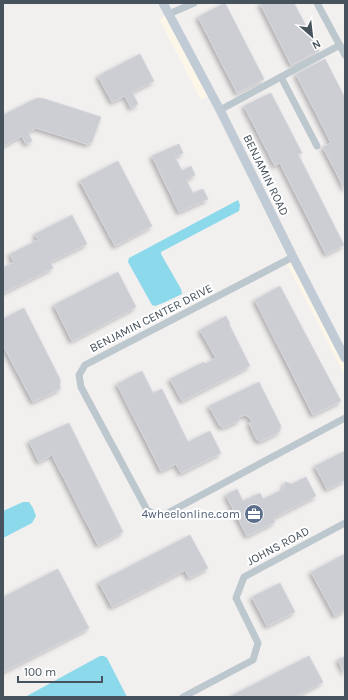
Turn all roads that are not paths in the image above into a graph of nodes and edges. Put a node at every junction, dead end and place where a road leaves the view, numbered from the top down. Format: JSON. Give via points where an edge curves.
{"nodes":[{"id":1,"x":163,"y":3,"type":"edge"},
{"id":2,"x":194,"y":3,"type":"edge"},
{"id":3,"x":317,"y":3,"type":"edge"},
{"id":4,"x":169,"y":14,"type":"junction"},
{"id":5,"x":340,"y":45,"type":"junction"},
{"id":6,"x":345,"y":55,"type":"edge"},
{"id":7,"x":281,"y":78,"type":"junction"},
{"id":8,"x":220,"y":110,"type":"junction"},
{"id":9,"x":317,"y":146,"type":"dead end"},
{"id":10,"x":293,"y":257,"type":"junction"},
{"id":11,"x":345,"y":358,"type":"edge"},
{"id":12,"x":345,"y":418,"type":"edge"},
{"id":13,"x":345,"y":523,"type":"edge"},
{"id":14,"x":183,"y":697,"type":"edge"}],
"edges":[{"from":1,"to":4,"type":"street","name":"BENJAMIN ROAD"},
{"from":2,"to":4,"type":"street"},
{"from":3,"to":5,"type":"street"},
{"from":4,"to":8,"type":"street","name":"BENJAMIN ROAD"},
{"from":5,"to":6,"type":"street"},
{"from":5,"to":7,"type":"street"},
{"from":7,"to":8,"type":"street"},
{"from":7,"to":9,"type":"street"},
{"from":8,"to":10,"type":"street","name":"BENJAMIN ROAD"},
{"from":10,"to":11,"type":"street","name":"BENJAMIN ROAD"},
{"from":10,"to":12,"type":"street","name":"BENJAMIN CENTER DRIVE","via":[[85,365],[79,375],[81,387],[147,510],[156,516],[166,514]]},
{"from":13,"to":14,"type":"street","name":"JOHNS ROAD","via":[[244,577],[236,598],[258,643],[253,660]]}]}
